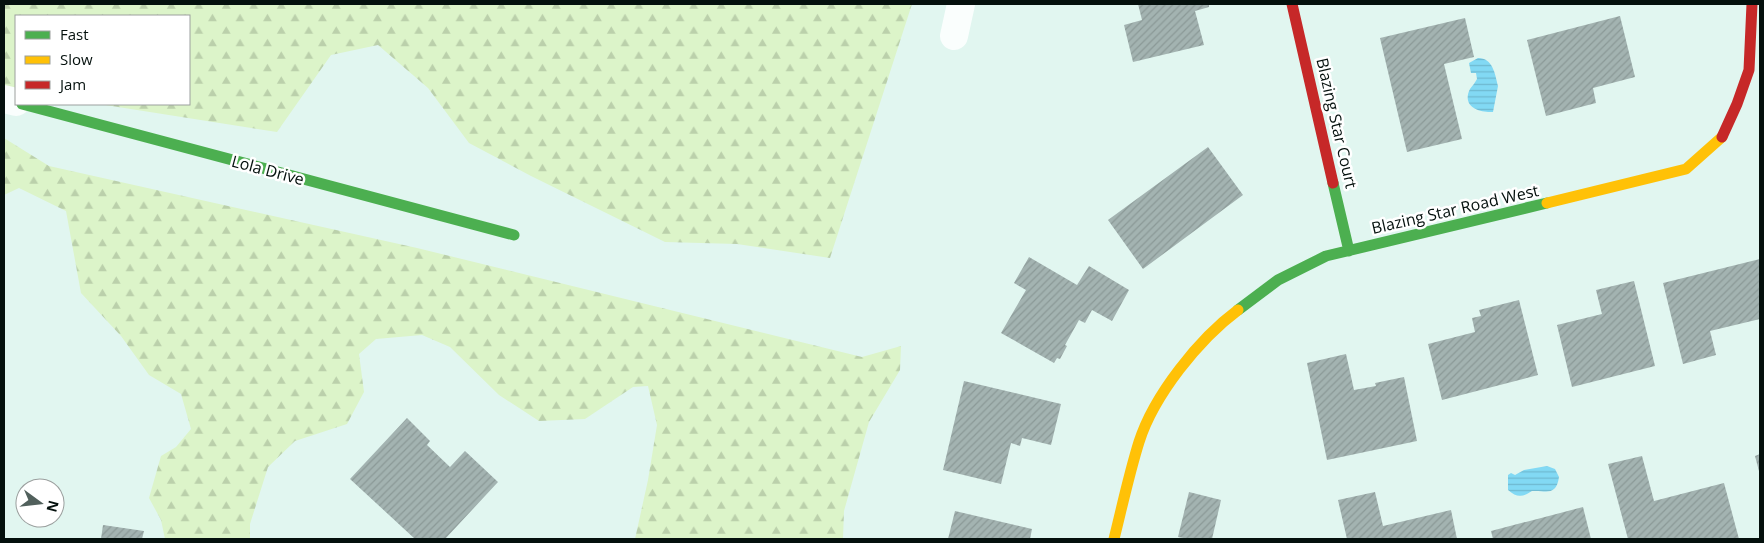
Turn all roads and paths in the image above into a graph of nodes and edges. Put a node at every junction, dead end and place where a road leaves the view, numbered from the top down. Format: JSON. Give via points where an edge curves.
{"nodes":[{"id":1,"x":962,"y":4,"type":"edge"},
{"id":2,"x":1292,"y":4,"type":"edge"},
{"id":3,"x":1752,"y":4,"type":"edge"},
{"id":4,"x":954,"y":36,"type":"dead end"},
{"id":5,"x":26,"y":105,"type":"edge"},
{"id":6,"x":514,"y":236,"type":"dead end"},
{"id":7,"x":1349,"y":250,"type":"junction"},
{"id":8,"x":1114,"y":539,"type":"edge"}],
"edges":[{"from":1,"to":4,"type":"street"},
{"from":2,"to":7,"type":"street","name":"Blazing Star Court"},
{"from":3,"to":7,"type":"street","name":"Blazing Star Road West","via":[[1748,70],[1737,104],[1721,139],[1686,169]]},
{"from":5,"to":6,"type":"street","name":"Lola Drive"},
{"from":7,"to":8,"type":"street","name":"Blazing Star Road West","via":[[1326,256],[1278,280],[1223,321],[1162,392],[1139,441]]}]}
